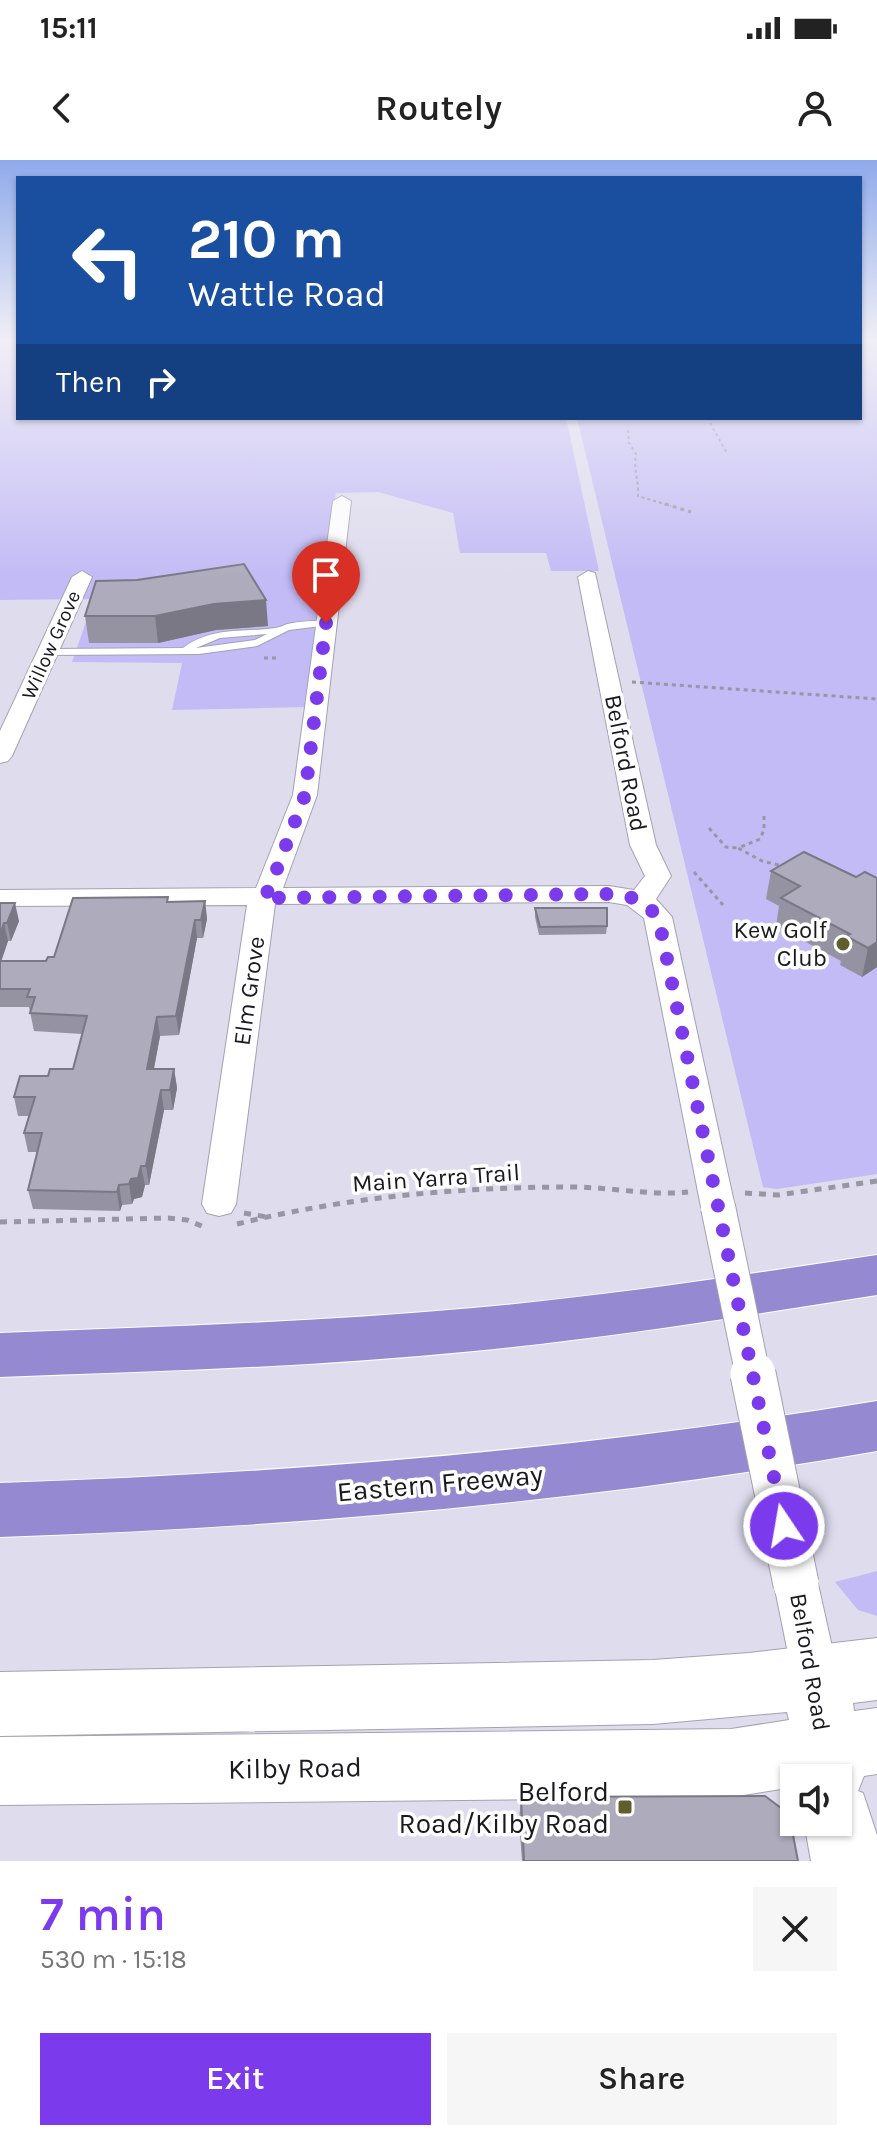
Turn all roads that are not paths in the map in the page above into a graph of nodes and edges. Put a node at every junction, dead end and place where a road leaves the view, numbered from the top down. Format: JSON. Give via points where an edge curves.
{"nodes":[{"id":1,"x":342,"y":501,"type":"dead end"},
{"id":2,"x":82,"y":577,"type":"dead end"},
{"id":3,"x":588,"y":577,"type":"dead end"},
{"id":4,"x":326,"y":623,"type":"junction"},
{"id":5,"x":49,"y":652,"type":"junction"},
{"id":6,"x":0,"y":756,"type":"edge"},
{"id":7,"x":0,"y":898,"type":"edge"},
{"id":8,"x":262,"y":898,"type":"junction"},
{"id":9,"x":639,"y":900,"type":"junction"},
{"id":10,"x":226,"y":1215,"type":"road end"},
{"id":11,"x":877,"y":1275,"type":"edge"},
{"id":12,"x":0,"y":1355,"type":"edge"},
{"id":13,"x":877,"y":1426,"type":"edge"},
{"id":14,"x":0,"y":1510,"type":"edge"},
{"id":15,"x":846,"y":1674,"type":"edge"},
{"id":16,"x":139,"y":1702,"type":"junction"},
{"id":17,"x":0,"y":1704,"type":"edge"},
{"id":18,"x":844,"y":1756,"type":"edge"},
{"id":19,"x":129,"y":1770,"type":"junction"},
{"id":20,"x":0,"y":1771,"type":"edge"},
{"id":21,"x":842,"y":1836,"type":"edge"},
{"id":22,"x":847,"y":1861,"type":"edge"}],
"edges":[{"from":1,"to":4,"type":"street","name":"Elm Grove"},
{"from":2,"to":5,"type":"street","name":"Willow Grove"},
{"from":3,"to":9,"type":"street","name":"Belford Road","via":[[643,845],[658,876]]},
{"from":4,"to":5,"type":"lane","via":[[287,627],[257,643],[183,651]]},
{"from":4,"to":8,"type":"street","name":"Elm Grove","via":[[305,795]]},
{"from":5,"to":6,"type":"street","name":"Willow Grove"},
{"from":7,"to":8,"type":"street"},
{"from":8,"to":9,"type":"street","via":[[609,894]]},
{"from":8,"to":10,"type":"street","name":"Elm Grove"},
{"from":9,"to":15,"type":"street","name":"Belford Road","bridge":true,"via":[[658,917],[796,1584]]},
{"from":11,"to":12,"type":"highway","via":[[537,1323]]},
{"from":13,"to":14,"type":"highway","name":"Eastern Freeway","via":[[685,1457],[454,1483]]},
{"from":15,"to":16,"type":"street","via":[[653,1692]]},
{"from":15,"to":18,"type":"street","name":"Belford Road"},
{"from":16,"to":17,"type":"street"},
{"from":16,"to":19,"type":"street"},
{"from":18,"to":19,"type":"street","name":"Kilby Road","via":[[731,1763]]},
{"from":19,"to":20,"type":"street","name":"Kilby Road"},
{"from":21,"to":22,"type":"street"}]}
